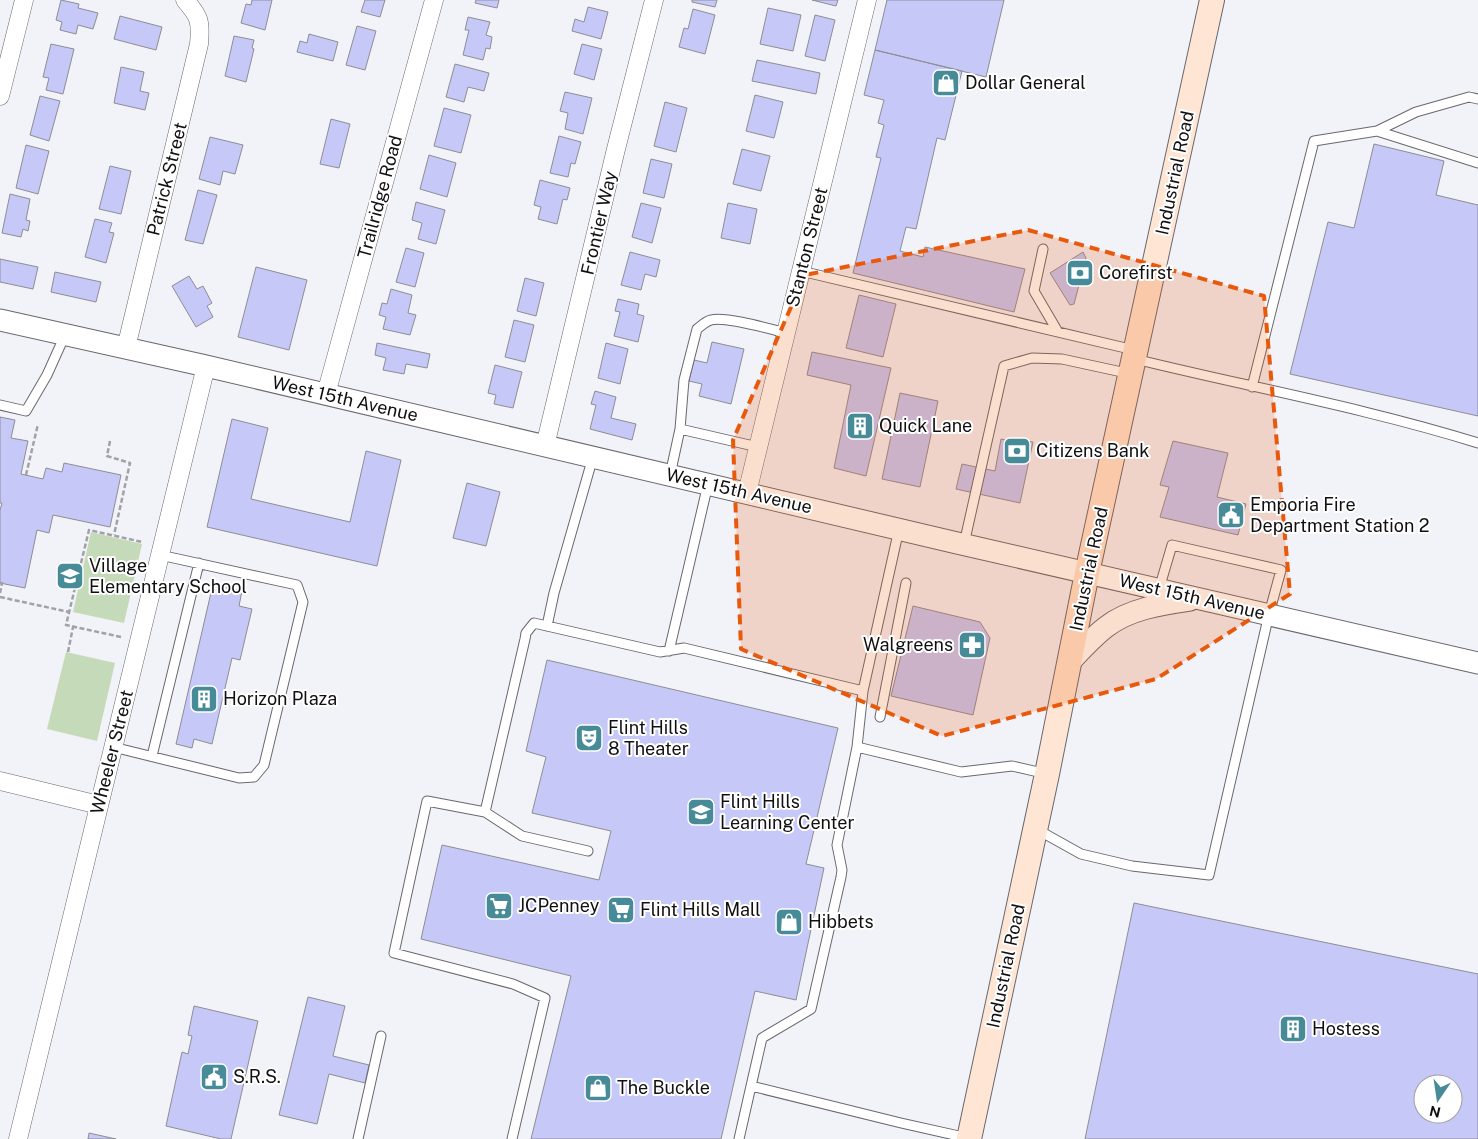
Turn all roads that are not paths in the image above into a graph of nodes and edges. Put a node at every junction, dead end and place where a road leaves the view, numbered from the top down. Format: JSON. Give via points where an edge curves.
{"nodes":[{"id":1,"x":24,"y":0,"type":"edge"},
{"id":2,"x":434,"y":0,"type":"edge"},
{"id":3,"x":654,"y":0,"type":"edge"},
{"id":4,"x":867,"y":0,"type":"edge"},
{"id":5,"x":1212,"y":0,"type":"edge"},
{"id":6,"x":190,"y":6,"type":"edge"},
{"id":7,"x":0,"y":96,"type":"edge"},
{"id":8,"x":1478,"y":99,"type":"edge"},
{"id":9,"x":1377,"y":131,"type":"junction"},
{"id":10,"x":1478,"y":163,"type":"edge"},
{"id":11,"x":1043,"y":249,"type":"dead end"},
{"id":12,"x":801,"y":271,"type":"junction"},
{"id":13,"x":0,"y":320,"type":"edge"},
{"id":14,"x":1058,"y":332,"type":"junction"},
{"id":15,"x":786,"y":333,"type":"junction"},
{"id":16,"x":65,"y":335,"type":"junction"},
{"id":17,"x":126,"y":348,"type":"junction"},
{"id":18,"x":1134,"y":361,"type":"junction"},
{"id":19,"x":206,"y":366,"type":"junction"},
{"id":20,"x":1252,"y":387,"type":"junction"},
{"id":21,"x":326,"y":394,"type":"junction"},
{"id":22,"x":0,"y":405,"type":"edge"},
{"id":23,"x":680,"y":430,"type":"junction"},
{"id":24,"x":1478,"y":443,"type":"edge"},
{"id":25,"x":545,"y":446,"type":"junction"},
{"id":26,"x":758,"y":447,"type":"junction"},
{"id":27,"x":594,"y":457,"type":"junction"},
{"id":28,"x":670,"y":475,"type":"junction"},
{"id":29,"x":708,"y":484,"type":"junction"},
{"id":30,"x":747,"y":493,"type":"junction"},
{"id":31,"x":899,"y":529,"type":"junction"},
{"id":32,"x":964,"y":544,"type":"junction"},
{"id":33,"x":160,"y":555,"type":"junction"},
{"id":34,"x":199,"y":564,"type":"junction"},
{"id":35,"x":1087,"y":573,"type":"junction"},
{"id":36,"x":906,"y":584,"type":"dead end"},
{"id":37,"x":1160,"y":589,"type":"junction"},
{"id":38,"x":1201,"y":599,"type":"junction"},
{"id":39,"x":1269,"y":614,"type":"junction"},
{"id":40,"x":547,"y":626,"type":"junction"},
{"id":41,"x":669,"y":650,"type":"junction"},
{"id":42,"x":1070,"y":662,"type":"junction"},
{"id":43,"x":1478,"y":663,"type":"edge"},
{"id":44,"x":863,"y":691,"type":"junction"},
{"id":45,"x":880,"y":717,"type":"dead end"},
{"id":46,"x":113,"y":747,"type":"junction"},
{"id":47,"x":857,"y":747,"type":"junction"},
{"id":48,"x":152,"y":756,"type":"junction"},
{"id":49,"x":1047,"y":774,"type":"junction"},
{"id":50,"x":0,"y":781,"type":"edge"},
{"id":51,"x":99,"y":805,"type":"junction"},
{"id":52,"x":485,"y":812,"type":"junction"},
{"id":53,"x":1036,"y":828,"type":"junction"},
{"id":54,"x":588,"y":851,"type":"dead end"},
{"id":55,"x":381,"y":1036,"type":"dead end"},
{"id":56,"x":751,"y":1086,"type":"junction"},
{"id":57,"x":18,"y":1139,"type":"edge"},
{"id":58,"x":358,"y":1139,"type":"edge"},
{"id":59,"x":512,"y":1139,"type":"edge"},
{"id":60,"x":739,"y":1139,"type":"edge"},
{"id":61,"x":969,"y":1139,"type":"edge"}],
"edges":[{"from":1,"to":7,"type":"street"},
{"from":2,"to":21,"type":"street","name":"Trailridge Road"},
{"from":3,"to":25,"type":"street","name":"Frontier Way"},
{"from":4,"to":12,"type":"street","name":"Stanton Street"},
{"from":5,"to":18,"type":"main road","name":"Industrial Road"},
{"from":6,"to":17,"type":"street","name":"Patrick Street","via":[[201,26],[199,44]]},
{"from":8,"to":9,"type":"lane","via":[[1470,97],[1416,112]]},
{"from":9,"to":10,"type":"lane"},
{"from":9,"to":20,"type":"lane","via":[[1314,141]]},
{"from":11,"to":14,"type":"lane","via":[[1034,291]]},
{"from":12,"to":14,"type":"lane"},
{"from":12,"to":15,"type":"street","name":"Stanton Street"},
{"from":13,"to":16,"type":"street","name":"West 15th Avenue"},
{"from":14,"to":18,"type":"lane"},
{"from":15,"to":23,"type":"lane","via":[[721,320],[710,320],[697,329],[684,380]]},
{"from":15,"to":26,"type":"street","name":"Stanton Street"},
{"from":16,"to":17,"type":"street","name":"West 15th Avenue"},
{"from":16,"to":22,"type":"lane","via":[[26,411]]},
{"from":17,"to":19,"type":"street","name":"West 15th Avenue"},
{"from":18,"to":20,"type":"lane"},
{"from":18,"to":32,"type":"lane","via":[[1032,358],[1004,366]]},
{"from":18,"to":35,"type":"main road","name":"Industrial Road"},
{"from":19,"to":21,"type":"street","name":"West 15th Avenue"},
{"from":19,"to":33,"type":"street","name":"Wheeler Street"},
{"from":20,"to":24,"type":"lane","via":[[1422,426]]},
{"from":21,"to":25,"type":"street","name":"West 15th Avenue"},
{"from":23,"to":26,"type":"lane"},
{"from":23,"to":28,"type":"lane"},
{"from":25,"to":27,"type":"street","name":"West 15th Avenue"},
{"from":26,"to":30,"type":"street","name":"Stanton Street"},
{"from":27,"to":28,"type":"street","name":"West 15th Avenue"},
{"from":27,"to":40,"type":"lane"},
{"from":28,"to":29,"type":"street","name":"West 15th Avenue"},
{"from":29,"to":30,"type":"street","name":"West 15th Avenue"},
{"from":29,"to":41,"type":"lane"},
{"from":30,"to":31,"type":"street","name":"West 15th Avenue"},
{"from":31,"to":32,"type":"street","name":"West 15th Avenue"},
{"from":31,"to":44,"type":"lane"},
{"from":32,"to":35,"type":"street","name":"West 15th Avenue"},
{"from":33,"to":34,"type":"lane"},
{"from":33,"to":46,"type":"street","name":"Wheeler Street"},
{"from":34,"to":48,"type":"lane"},
{"from":34,"to":48,"type":"lane","via":[[297,585],[304,602],[264,765],[254,777],[240,778]]},
{"from":35,"to":37,"type":"street","name":"West 15th Avenue"},
{"from":35,"to":42,"type":"main road","name":"Industrial Road"},
{"from":36,"to":45,"type":"lane"},
{"from":37,"to":38,"type":"street","name":"West 15th Avenue"},
{"from":37,"to":39,"type":"lane","via":[[1172,545],[1280,570]]},
{"from":38,"to":39,"type":"street","name":"West 15th Avenue"},
{"from":38,"to":42,"type":"street","via":[[1152,606],[1120,618],[1106,626]]},
{"from":39,"to":43,"type":"street","name":"West 15th Avenue"},
{"from":39,"to":53,"type":"lane","via":[[1208,875],[1132,866],[1081,854]]},
{"from":40,"to":41,"type":"lane","via":[[660,652]]},
{"from":40,"to":52,"type":"lane","via":[[534,623],[526,633]]},
{"from":41,"to":44,"type":"lane","via":[[684,648]]},
{"from":42,"to":49,"type":"main road","name":"Industrial Road"},
{"from":44,"to":47,"type":"lane"},
{"from":46,"to":48,"type":"lane"},
{"from":46,"to":51,"type":"street","name":"Wheeler Street"},
{"from":47,"to":49,"type":"lane","via":[[961,772],[1012,766]]},
{"from":47,"to":56,"type":"lane","via":[[837,845],[841,877],[810,1009],[762,1038]]},
{"from":49,"to":53,"type":"main road","name":"Industrial Road"},
{"from":50,"to":51,"type":"street"},
{"from":51,"to":57,"type":"street","name":"Wheeler Street"},
{"from":52,"to":54,"type":"lane","via":[[522,836]]},
{"from":52,"to":59,"type":"lane","via":[[427,800],[394,953],[513,984],[545,998]]},
{"from":53,"to":61,"type":"main road","name":"Industrial Road"},
{"from":55,"to":58,"type":"lane"},
{"from":56,"to":60,"type":"lane"},
{"from":56,"to":61,"type":"lane"}]}
